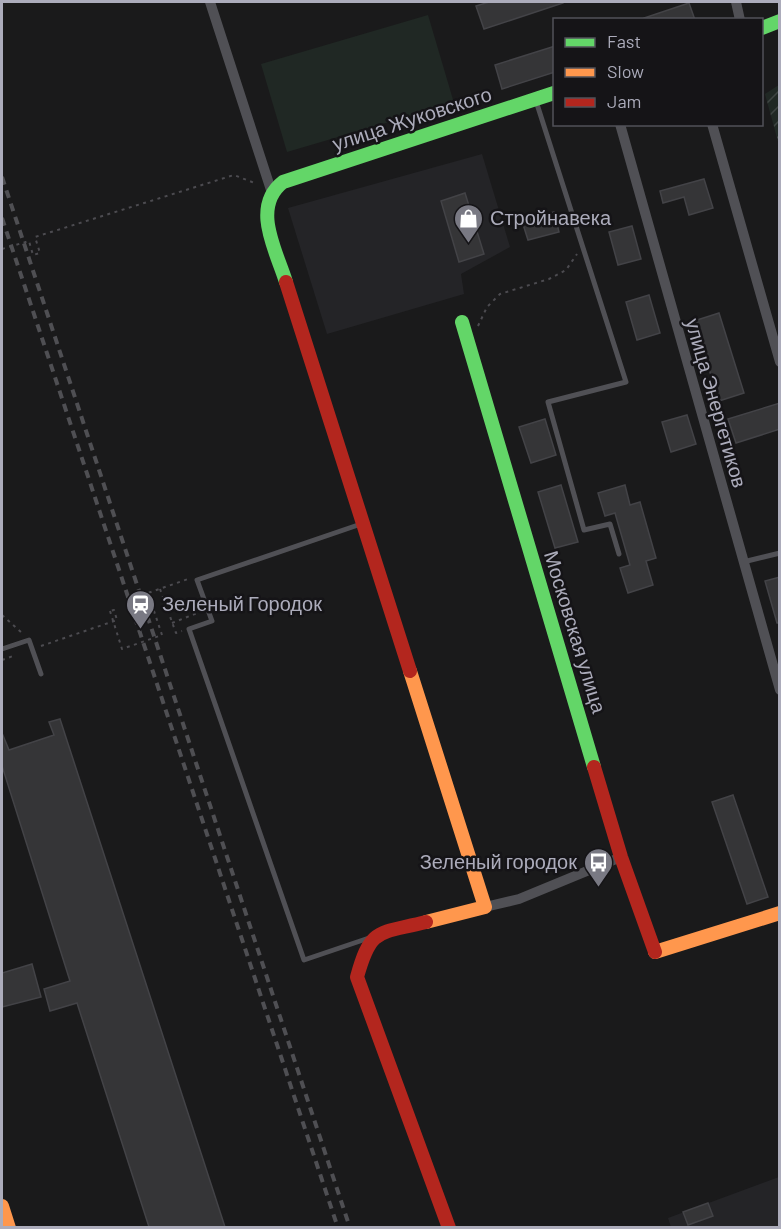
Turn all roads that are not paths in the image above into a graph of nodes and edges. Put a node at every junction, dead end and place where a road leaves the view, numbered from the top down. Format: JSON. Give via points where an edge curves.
{"nodes":[{"id":1,"x":210,"y":2,"type":"edge"},
{"id":2,"x":735,"y":2,"type":"edge"},
{"id":3,"x":740,"y":18,"type":"edge"},
{"id":4,"x":780,"y":21,"type":"edge"},
{"id":5,"x":763,"y":28,"type":"edge"},
{"id":6,"x":553,"y":94,"type":"edge"},
{"id":7,"x":536,"y":99,"type":"junction"},
{"id":8,"x":621,"y":126,"type":"edge"},
{"id":9,"x":713,"y":126,"type":"edge"},
{"id":10,"x":271,"y":190,"type":"junction"},
{"id":11,"x":462,"y":322,"type":"dead end"},
{"id":12,"x":780,"y":362,"type":"edge"},
{"id":13,"x":361,"y":524,"type":"junction"},
{"id":14,"x":780,"y":553,"type":"edge"},
{"id":15,"x":619,"y":554,"type":"dead end"},
{"id":16,"x":742,"y":562,"type":"junction"},
{"id":17,"x":2,"y":649,"type":"edge"},
{"id":18,"x":41,"y":674,"type":"dead end"},
{"id":19,"x":780,"y":690,"type":"edge"},
{"id":20,"x":621,"y":857,"type":"junction"},
{"id":21,"x":485,"y":908,"type":"junction"},
{"id":22,"x":780,"y":913,"type":"edge"},
{"id":23,"x":376,"y":935,"type":"junction"},
{"id":24,"x":2,"y":1206,"type":"edge"},
{"id":25,"x":9,"y":1227,"type":"edge"},
{"id":26,"x":449,"y":1227,"type":"edge"}],
"edges":[{"from":1,"to":10,"type":"street"},
{"from":2,"to":3,"type":"street"},
{"from":4,"to":5,"type":"street"},
{"from":6,"to":7,"type":"street","name":"улица Жуковского"},
{"from":7,"to":10,"type":"street","name":"улица Жуковского","via":[[283,182]]},
{"from":7,"to":15,"type":"lane","via":[[626,381],[548,402],[584,530],[610,524]]},
{"from":8,"to":16,"type":"street","name":"улица Энергетиков"},
{"from":9,"to":12,"type":"street"},
{"from":10,"to":13,"type":"street","via":[[266,219]]},
{"from":11,"to":20,"type":"street","name":"Московская улица"},
{"from":13,"to":21,"type":"street"},
{"from":13,"to":23,"type":"lane","via":[[197,580],[212,621],[189,629],[304,960]]},
{"from":14,"to":16,"type":"lane"},
{"from":16,"to":19,"type":"street","name":"улица Энергетиков"},
{"from":17,"to":18,"type":"lane","via":[[29,640]]},
{"from":20,"to":21,"type":"street","via":[[519,899]]},
{"from":20,"to":22,"type":"street","name":"Московская улица","via":[[655,952]]},
{"from":21,"to":23,"type":"street"},
{"from":23,"to":26,"type":"street","via":[[365,949],[357,977]]},
{"from":24,"to":25,"type":"street"}]}
